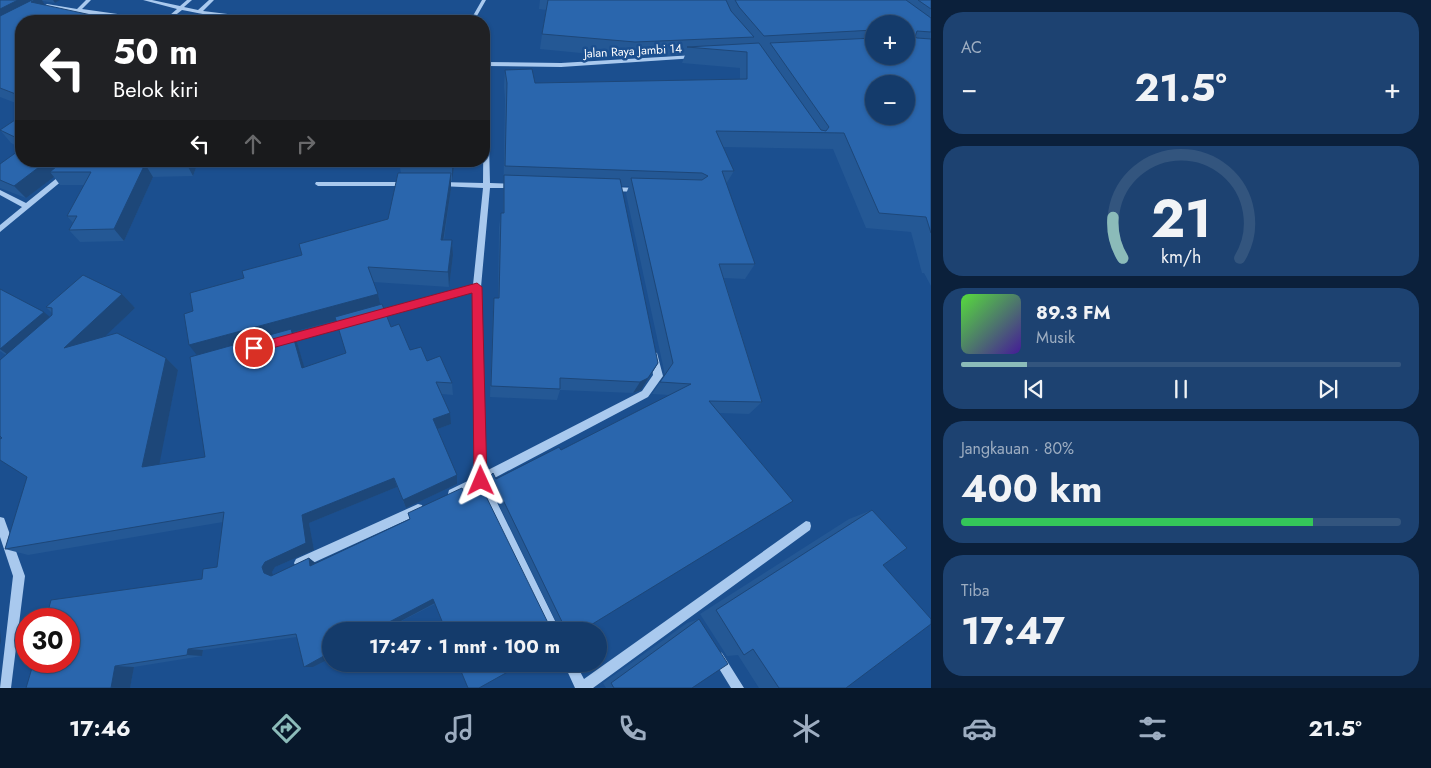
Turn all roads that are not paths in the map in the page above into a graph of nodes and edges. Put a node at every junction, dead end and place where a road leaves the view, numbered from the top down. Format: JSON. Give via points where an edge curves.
{"nodes":[{"id":1,"x":89,"y":0,"type":"edge"},
{"id":2,"x":145,"y":0,"type":"edge"},
{"id":3,"x":190,"y":0,"type":"edge"},
{"id":4,"x":212,"y":0,"type":"edge"},
{"id":5,"x":484,"y":0,"type":"edge"},
{"id":6,"x":37,"y":7,"type":"edge"},
{"id":7,"x":180,"y":8,"type":"junction"},
{"id":8,"x":77,"y":11,"type":"junction"},
{"id":9,"x":199,"y":12,"type":"junction"},
{"id":10,"x":107,"y":15,"type":"edge"},
{"id":11,"x":172,"y":15,"type":"edge"},
{"id":12,"x":222,"y":15,"type":"edge"},
{"id":13,"x":475,"y":15,"type":"edge"},
{"id":14,"x":706,"y":57,"type":"edge"},
{"id":15,"x":490,"y":64,"type":"edge"},
{"id":16,"x":76,"y":167,"type":"edge"},
{"id":17,"x":487,"y":167,"type":"edge"},
{"id":18,"x":318,"y":184,"type":"dead end"},
{"id":19,"x":418,"y":184,"type":"edge"},
{"id":20,"x":428,"y":184,"type":"edge"},
{"id":21,"x":487,"y":185,"type":"junction"},
{"id":22,"x":525,"y":186,"type":"edge"},
{"id":23,"x":601,"y":189,"type":"edge"},
{"id":24,"x":620,"y":189,"type":"junction"},
{"id":25,"x":648,"y":190,"type":"edge"},
{"id":26,"x":0,"y":192,"type":"edge"},
{"id":27,"x":622,"y":199,"type":"edge"},
{"id":28,"x":27,"y":207,"type":"junction"},
{"id":29,"x":0,"y":229,"type":"edge"},
{"id":30,"x":477,"y":287,"type":"junction"},
{"id":31,"x":371,"y":316,"type":"edge"},
{"id":32,"x":362,"y":319,"type":"edge"},
{"id":33,"x":275,"y":343,"type":"edge"},
{"id":34,"x":652,"y":348,"type":"edge"},
{"id":35,"x":481,"y":481,"type":"junction"},
{"id":36,"x":446,"y":497,"type":"edge"},
{"id":37,"x":428,"y":505,"type":"edge"},
{"id":38,"x":0,"y":522,"type":"edge"},
{"id":39,"x":806,"y":526,"type":"dead end"},
{"id":40,"x":288,"y":568,"type":"edge"},
{"id":41,"x":550,"y":622,"type":"edge"},
{"id":42,"x":713,"y":649,"type":"edge"},
{"id":43,"x":574,"y":672,"type":"edge"},
{"id":44,"x":5,"y":688,"type":"edge"},
{"id":45,"x":582,"y":688,"type":"edge"},
{"id":46,"x":738,"y":688,"type":"edge"}],
"edges":[{"from":1,"to":8,"type":"street"},
{"from":2,"to":7,"type":"street"},
{"from":3,"to":7,"type":"street"},
{"from":4,"to":9,"type":"street"},
{"from":5,"to":13,"type":"street"},
{"from":6,"to":8,"type":"street"},
{"from":7,"to":9,"type":"street"},
{"from":7,"to":11,"type":"street"},
{"from":8,"to":10,"type":"street"},
{"from":9,"to":12,"type":"street"},
{"from":14,"to":15,"type":"street","name":"Jalan Raya Jambi 14","via":[[561,65]]},
{"from":16,"to":28,"type":"street"},
{"from":17,"to":21,"type":"street"},
{"from":18,"to":19,"type":"street"},
{"from":20,"to":21,"type":"street"},
{"from":21,"to":22,"type":"street"},
{"from":21,"to":30,"type":"street"},
{"from":23,"to":24,"type":"street"},
{"from":24,"to":25,"type":"street"},
{"from":24,"to":27,"type":"street"},
{"from":26,"to":28,"type":"street"},
{"from":28,"to":29,"type":"street"},
{"from":30,"to":31,"type":"street"},
{"from":30,"to":35,"type":"street"},
{"from":32,"to":33,"type":"street"},
{"from":34,"to":35,"type":"street","via":[[658,376],[645,394]]},
{"from":35,"to":36,"type":"street"},
{"from":35,"to":41,"type":"street"},
{"from":37,"to":40,"type":"street"},
{"from":38,"to":44,"type":"street","via":[[19,576]]},
{"from":39,"to":45,"type":"street","via":[[691,615]]},
{"from":42,"to":46,"type":"street"},
{"from":43,"to":45,"type":"street"}]}
